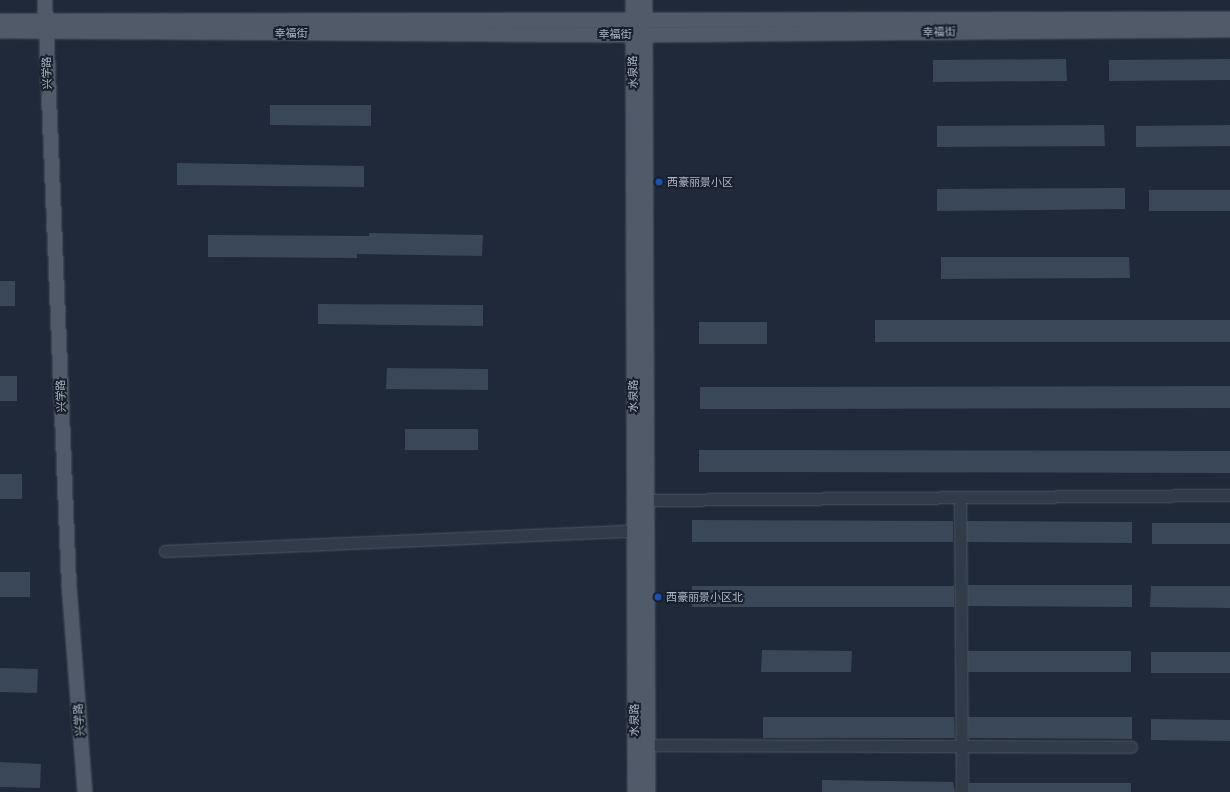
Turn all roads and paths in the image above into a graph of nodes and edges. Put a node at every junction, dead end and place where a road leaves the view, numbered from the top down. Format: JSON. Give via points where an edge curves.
{"nodes":[{"id":1,"x":45,"y":0,"type":"edge"},
{"id":2,"x":633,"y":0,"type":"edge"},
{"id":3,"x":645,"y":0,"type":"edge"},
{"id":4,"x":1230,"y":19,"type":"edge"},
{"id":5,"x":0,"y":21,"type":"edge"},
{"id":6,"x":45,"y":26,"type":"junction"},
{"id":7,"x":639,"y":28,"type":"junction"},
{"id":8,"x":1230,"y":30,"type":"edge"},
{"id":9,"x":0,"y":31,"type":"edge"},
{"id":10,"x":1230,"y":495,"type":"edge"},
{"id":11,"x":960,"y":497,"type":"junction"},
{"id":12,"x":647,"y":500,"type":"junction"},
{"id":13,"x":640,"y":530,"type":"junction"},
{"id":14,"x":165,"y":552,"type":"dead end"},
{"id":15,"x":648,"y":745,"type":"junction"},
{"id":16,"x":962,"y":747,"type":"junction"},
{"id":17,"x":1131,"y":747,"type":"dead end"},
{"id":18,"x":85,"y":792,"type":"edge"},
{"id":19,"x":635,"y":792,"type":"edge"},
{"id":20,"x":648,"y":792,"type":"edge"},
{"id":21,"x":962,"y":792,"type":"edge"}],
"edges":[{"from":1,"to":6,"type":"main road","name":"兴学路"},
{"from":2,"to":7,"type":"main road","name":"水泉路"},
{"from":3,"to":7,"type":"main road","name":"水泉路"},
{"from":4,"to":7,"type":"main road","name":"幸福街"},
{"from":5,"to":6,"type":"main road","name":"幸福街"},
{"from":6,"to":7,"type":"main road","name":"幸福街"},
{"from":6,"to":9,"type":"main road","name":"幸福街"},
{"from":6,"to":18,"type":"main road","name":"兴学路","via":[[69,585]]},
{"from":7,"to":8,"type":"main road","name":"幸福街"},
{"from":7,"to":12,"type":"main road","name":"水泉路"},
{"from":7,"to":13,"type":"main road","name":"水泉路"},
{"from":10,"to":11,"type":"street"},
{"from":11,"to":12,"type":"street"},
{"from":11,"to":16,"type":"street"},
{"from":12,"to":13,"type":"main road","name":"水泉路"},
{"from":13,"to":14,"type":"street"},
{"from":13,"to":15,"type":"main road","name":"水泉路"},
{"from":13,"to":19,"type":"main road","name":"水泉路"},
{"from":15,"to":16,"type":"street"},
{"from":15,"to":20,"type":"main road","name":"水泉路"},
{"from":16,"to":17,"type":"street"},
{"from":16,"to":21,"type":"street"}]}
